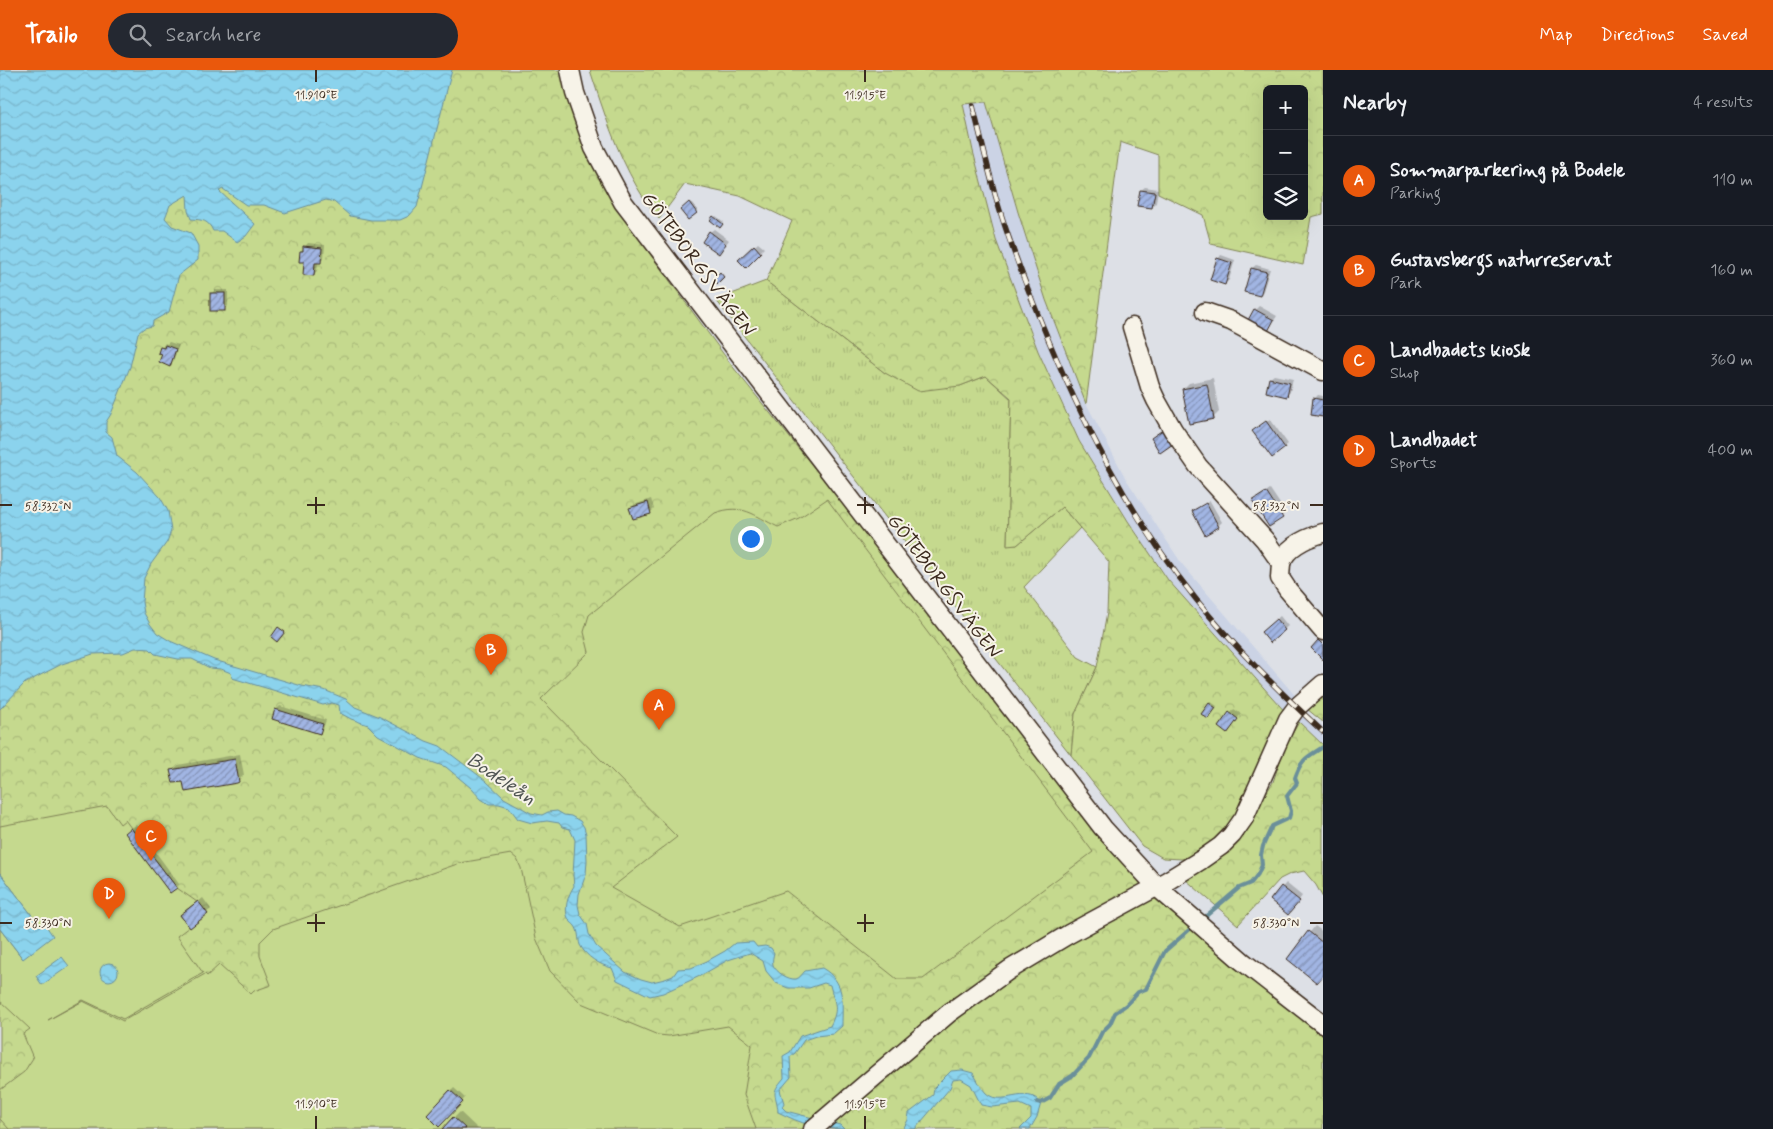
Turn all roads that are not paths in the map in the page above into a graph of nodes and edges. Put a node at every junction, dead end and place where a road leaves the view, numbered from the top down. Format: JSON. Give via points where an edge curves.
{"nodes":[{"id":1,"x":570,"y":70,"type":"edge"},
{"id":2,"x":1206,"y":312,"type":"dead end"},
{"id":3,"x":1132,"y":327,"type":"dead end"},
{"id":4,"x":1323,"y":371,"type":"edge"},
{"id":5,"x":1323,"y":533,"type":"edge"},
{"id":6,"x":1281,"y":563,"type":"junction"},
{"id":7,"x":1323,"y":631,"type":"edge"},
{"id":8,"x":1323,"y":684,"type":"edge"},
{"id":9,"x":1157,"y":887,"type":"junction"},
{"id":10,"x":1323,"y":1024,"type":"edge"},
{"id":11,"x":813,"y":1129,"type":"edge"}],
"edges":[{"from":1,"to":9,"type":"street","name":"GÖTEBORGSVÄGEN","via":[[594,148],[623,202],[1032,737],[1103,828]]},
{"from":2,"to":4,"type":"street","via":[[1231,321]]},
{"from":3,"to":6,"type":"street","via":[[1153,394],[1172,430],[1198,466],[1265,540]]},
{"from":5,"to":6,"type":"street","via":[[1291,548]]},
{"from":6,"to":7,"type":"street","via":[[1280,578]]},
{"from":8,"to":9,"type":"street","via":[[1288,719],[1244,818],[1232,835],[1201,860]]},
{"from":9,"to":10,"type":"street","name":"GÖTEBORGSVÄGEN","via":[[1242,961]]},
{"from":9,"to":11,"type":"street","via":[[1009,970],[949,1013]]}]}
